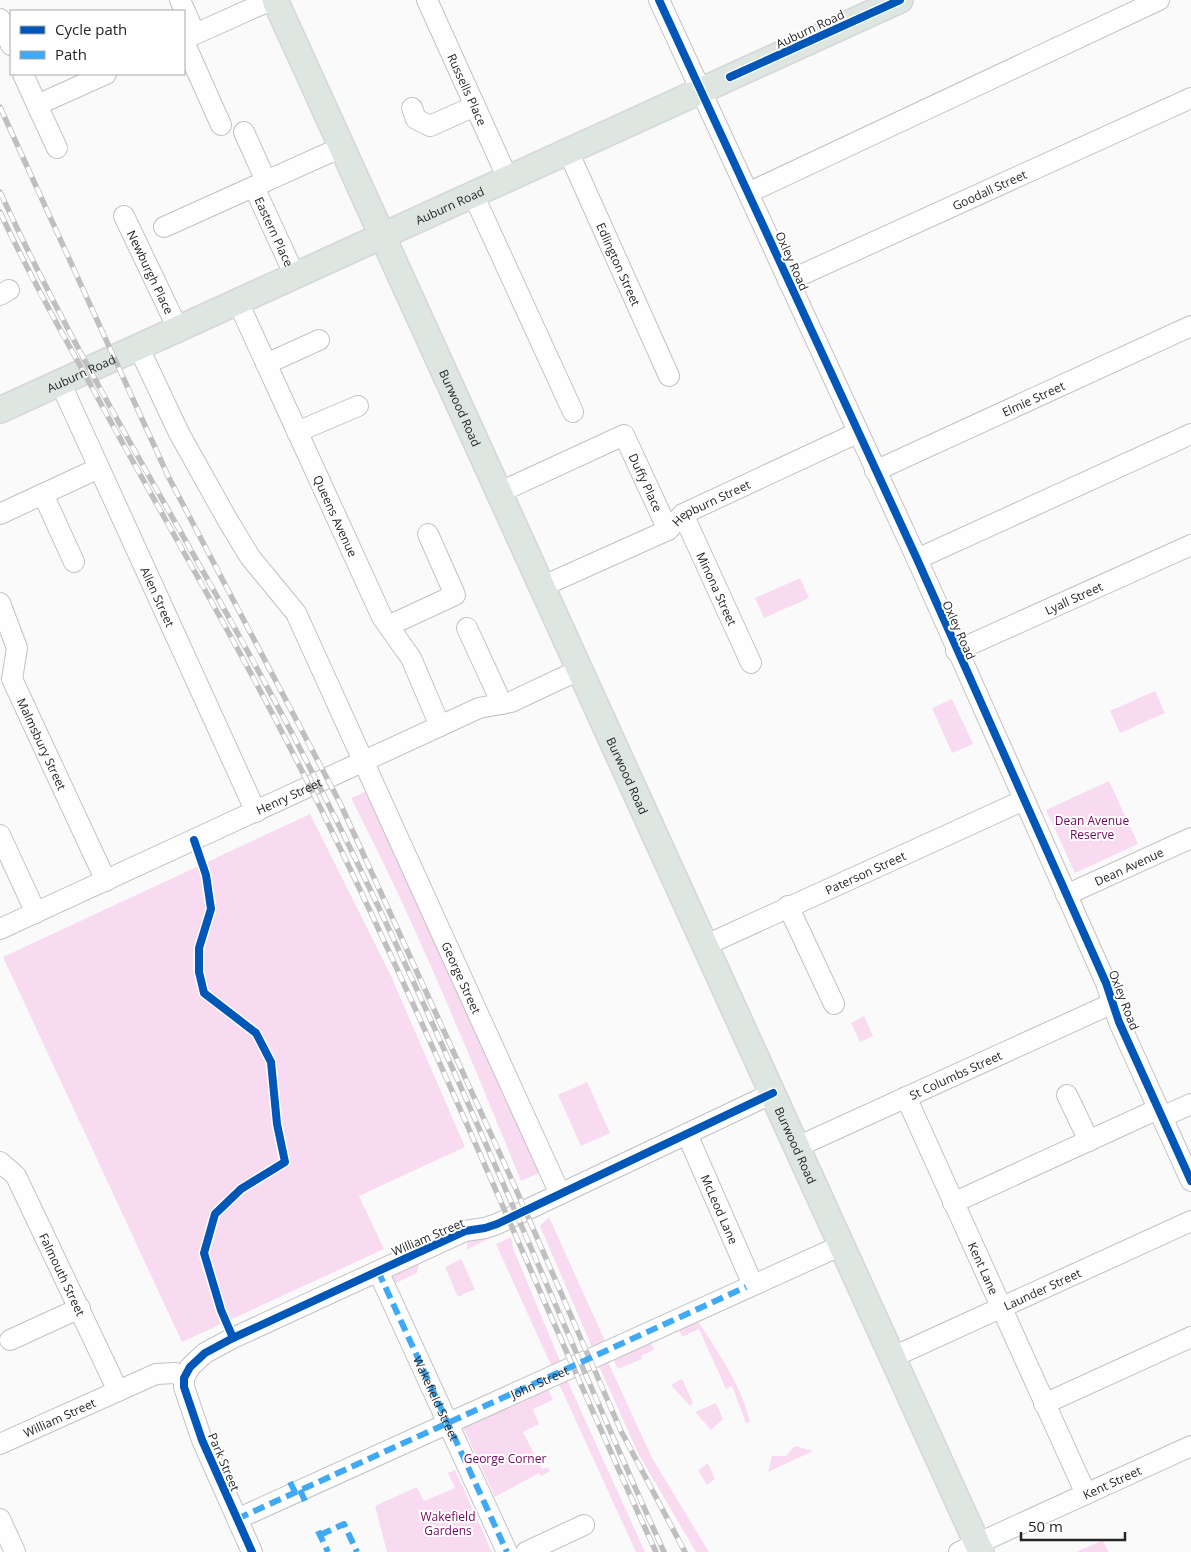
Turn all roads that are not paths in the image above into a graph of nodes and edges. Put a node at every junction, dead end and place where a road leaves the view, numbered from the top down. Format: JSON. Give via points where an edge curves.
{"nodes":[{"id":1,"x":270,"y":0,"type":"edge"},
{"id":2,"x":275,"y":0,"type":"edge"},
{"id":3,"x":427,"y":0,"type":"edge"},
{"id":4,"x":659,"y":0,"type":"edge"},
{"id":5,"x":900,"y":0,"type":"edge"},
{"id":6,"x":1159,"y":0,"type":"edge"},
{"id":7,"x":0,"y":19,"type":"edge"},
{"id":8,"x":185,"y":24,"type":"edge"},
{"id":9,"x":188,"y":38,"type":"edge"},
{"id":10,"x":10,"y":43,"type":"edge"},
{"id":11,"x":24,"y":75,"type":"edge"},
{"id":12,"x":104,"y":75,"type":"edge"},
{"id":13,"x":701,"y":91,"type":"junction"},
{"id":14,"x":1191,"y":98,"type":"edge"},
{"id":15,"x":42,"y":103,"type":"junction"},
{"id":16,"x":475,"y":106,"type":"junction"},
{"id":17,"x":412,"y":108,"type":"dead end"},
{"id":18,"x":221,"y":125,"type":"dead end"},
{"id":19,"x":244,"y":132,"type":"dead end"},
{"id":20,"x":342,"y":147,"type":"junction"},
{"id":21,"x":57,"y":148,"type":"dead end"},
{"id":22,"x":568,"y":151,"type":"junction"},
{"id":23,"x":508,"y":178,"type":"junction"},
{"id":24,"x":260,"y":184,"type":"junction"},
{"id":25,"x":748,"y":193,"type":"junction"},
{"id":26,"x":473,"y":194,"type":"junction"},
{"id":27,"x":124,"y":216,"type":"dead end"},
{"id":28,"x":164,"y":228,"type":"dead end"},
{"id":29,"x":382,"y":237,"type":"junction"},
{"id":30,"x":295,"y":276,"type":"junction"},
{"id":31,"x":788,"y":281,"type":"junction"},
{"id":32,"x":238,"y":302,"type":"junction"},
{"id":33,"x":1191,"y":326,"type":"edge"},
{"id":34,"x":178,"y":329,"type":"junction"},
{"id":35,"x":318,"y":340,"type":"dead end"},
{"id":36,"x":138,"y":346,"type":"junction"},
{"id":37,"x":266,"y":364,"type":"junction"},
{"id":38,"x":669,"y":376,"type":"dead end"},
{"id":39,"x":60,"y":382,"type":"junction"},
{"id":40,"x":358,"y":406,"type":"dead end"},
{"id":41,"x":0,"y":410,"type":"edge"},
{"id":42,"x":573,"y":412,"type":"dead end"},
{"id":43,"x":297,"y":432,"type":"junction"},
{"id":44,"x":857,"y":434,"type":"junction"},
{"id":45,"x":1191,"y":434,"type":"edge"},
{"id":46,"x":99,"y":468,"type":"junction"},
{"id":47,"x":875,"y":471,"type":"junction"},
{"id":48,"x":43,"y":494,"type":"junction"},
{"id":49,"x":498,"y":494,"type":"junction"},
{"id":50,"x":0,"y":514,"type":"edge"},
{"id":51,"x":683,"y":514,"type":"junction"},
{"id":52,"x":668,"y":530,"type":"junction"},
{"id":53,"x":428,"y":534,"type":"dead end"},
{"id":54,"x":1191,"y":545,"type":"edge"},
{"id":55,"x":917,"y":559,"type":"junction"},
{"id":56,"x":74,"y":562,"type":"dead end"},
{"id":57,"x":541,"y":587,"type":"junction"},
{"id":58,"x":0,"y":603,"type":"edge"},
{"id":59,"x":388,"y":626,"type":"junction"},
{"id":60,"x":467,"y":628,"type":"dead end"},
{"id":61,"x":956,"y":651,"type":"junction"},
{"id":62,"x":751,"y":663,"type":"dead end"},
{"id":63,"x":579,"y":670,"type":"junction"},
{"id":64,"x":502,"y":704,"type":"junction"},
{"id":65,"x":440,"y":726,"type":"junction"},
{"id":66,"x":364,"y":762,"type":"junction"},
{"id":67,"x":1024,"y":800,"type":"junction"},
{"id":68,"x":256,"y":812,"type":"junction"},
{"id":69,"x":0,"y":835,"type":"edge"},
{"id":70,"x":1191,"y":838,"type":"edge"},
{"id":71,"x":106,"y":881,"type":"junction"},
{"id":72,"x":1066,"y":895,"type":"junction"},
{"id":73,"x":788,"y":906,"type":"junction"},
{"id":74,"x":36,"y":913,"type":"junction"},
{"id":75,"x":0,"y":929,"type":"edge"},
{"id":76,"x":706,"y":945,"type":"junction"},
{"id":77,"x":1113,"y":1003,"type":"junction"},
{"id":78,"x":834,"y":1004,"type":"dead end"},
{"id":79,"x":773,"y":1093,"type":"junction"},
{"id":80,"x":1067,"y":1095,"type":"dead end"},
{"id":81,"x":906,"y":1097,"type":"junction"},
{"id":82,"x":1191,"y":1104,"type":"edge"},
{"id":83,"x":1160,"y":1113,"type":"junction"},
{"id":84,"x":687,"y":1134,"type":"junction"},
{"id":85,"x":1089,"y":1141,"type":"junction"},
{"id":86,"x":797,"y":1147,"type":"junction"},
{"id":87,"x":0,"y":1162,"type":"edge"},
{"id":88,"x":1191,"y":1181,"type":"edge"},
{"id":89,"x":560,"y":1194,"type":"junction"},
{"id":90,"x":953,"y":1203,"type":"junction"},
{"id":91,"x":1191,"y":1221,"type":"edge"},
{"id":92,"x":842,"y":1245,"type":"junction"},
{"id":93,"x":378,"y":1271,"type":"junction"},
{"id":94,"x":749,"y":1286,"type":"junction"},
{"id":95,"x":80,"y":1308,"type":"junction"},
{"id":96,"x":1001,"y":1308,"type":"junction"},
{"id":97,"x":1191,"y":1337,"type":"edge"},
{"id":98,"x":10,"y":1340,"type":"dead end"},
{"id":99,"x":893,"y":1357,"type":"junction"},
{"id":100,"x":179,"y":1375,"type":"junction"},
{"id":101,"x":118,"y":1391,"type":"junction"},
{"id":102,"x":1044,"y":1404,"type":"junction"},
{"id":103,"x":448,"y":1423,"type":"junction"},
{"id":104,"x":0,"y":1444,"type":"edge"},
{"id":105,"x":1191,"y":1446,"type":"edge"},
{"id":106,"x":1086,"y":1494,"type":"junction"},
{"id":107,"x":237,"y":1519,"type":"junction"},
{"id":108,"x":0,"y":1521,"type":"edge"},
{"id":109,"x":584,"y":1525,"type":"dead end"},
{"id":110,"x":973,"y":1549,"type":"edge"},
{"id":111,"x":15,"y":1552,"type":"edge"},
{"id":112,"x":252,"y":1552,"type":"edge"},
{"id":113,"x":507,"y":1552,"type":"edge"},
{"id":114,"x":526,"y":1552,"type":"edge"}],
"edges":[{"from":1,"to":9,"type":"street"},
{"from":2,"to":20,"type":"main road","name":"Burwood Road"},
{"from":3,"to":16,"type":"street","name":"Russells Place"},
{"from":4,"to":13,"type":"street","name":"Oxley Road"},
{"from":5,"to":13,"type":"main road","name":"Auburn Road"},
{"from":6,"to":25,"type":"street"},
{"from":7,"to":10,"type":"street"},
{"from":8,"to":9,"type":"street"},
{"from":9,"to":18,"type":"street"},
{"from":11,"to":15,"type":"street"},
{"from":12,"to":15,"type":"street"},
{"from":13,"to":22,"type":"main road","name":"Auburn Road"},
{"from":13,"to":25,"type":"street","name":"Oxley Road"},
{"from":14,"to":31,"type":"street","name":"Goodall Street"},
{"from":15,"to":21,"type":"street"},
{"from":16,"to":17,"type":"street","via":[[430,126],[416,119]]},
{"from":16,"to":23,"type":"street","name":"Russells Place"},
{"from":19,"to":24,"type":"street","name":"Eastern Place"},
{"from":20,"to":24,"type":"street"},
{"from":20,"to":29,"type":"main road","name":"Burwood Road"},
{"from":22,"to":23,"type":"main road","name":"Auburn Road"},
{"from":22,"to":38,"type":"street","name":"Edlington Street"},
{"from":23,"to":26,"type":"main road","name":"Auburn Road"},
{"from":24,"to":28,"type":"street"},
{"from":24,"to":30,"type":"street","name":"Eastern Place"},
{"from":25,"to":31,"type":"street","name":"Oxley Road"},
{"from":26,"to":29,"type":"main road","name":"Auburn Road"},
{"from":26,"to":42,"type":"street"},
{"from":27,"to":34,"type":"street","name":"Newburgh Place"},
{"from":29,"to":30,"type":"main road","name":"Auburn Road"},
{"from":29,"to":49,"type":"main road","name":"Burwood Road"},
{"from":30,"to":32,"type":"main road","name":"Auburn Road"},
{"from":31,"to":44,"type":"street","name":"Oxley Road"},
{"from":32,"to":34,"type":"main road","name":"Auburn Road"},
{"from":32,"to":37,"type":"street","name":"Queens Avenue"},
{"from":33,"to":47,"type":"street","name":"Elmie Street"},
{"from":34,"to":36,"type":"main road","name":"Auburn Road"},
{"from":35,"to":37,"type":"street"},
{"from":36,"to":39,"type":"main road","name":"Auburn Road"},
{"from":36,"to":66,"type":"street","name":"George Street","via":[[179,433],[227,519],[250,557],[296,613]]},
{"from":37,"to":43,"type":"street","name":"Queens Avenue"},
{"from":39,"to":41,"type":"main road","name":"Auburn Road"},
{"from":39,"to":46,"type":"street","name":"Allen Street"},
{"from":40,"to":43,"type":"street"},
{"from":43,"to":59,"type":"street","name":"Queens Avenue"},
{"from":44,"to":47,"type":"street","name":"Oxley Road"},
{"from":44,"to":51,"type":"street","name":"Hepburn Street"},
{"from":45,"to":55,"type":"street"},
{"from":46,"to":48,"type":"street"},
{"from":46,"to":68,"type":"street","name":"Allen Street"},
{"from":47,"to":55,"type":"street","name":"Oxley Road"},
{"from":48,"to":50,"type":"street"},
{"from":48,"to":56,"type":"street"},
{"from":49,"to":52,"type":"street","name":"Duffy Place","via":[[624,435]]},
{"from":49,"to":57,"type":"main road","name":"Burwood Road"},
{"from":51,"to":52,"type":"street","name":"Hepburn Street"},
{"from":51,"to":62,"type":"street","name":"Minona Street"},
{"from":52,"to":57,"type":"street","name":"Hepburn Street"},
{"from":53,"to":59,"type":"street","via":[[455,595]]},
{"from":54,"to":61,"type":"street","name":"Lyall Street"},
{"from":55,"to":61,"type":"street","name":"Oxley Road"},
{"from":57,"to":63,"type":"main road","name":"Burwood Road"},
{"from":58,"to":71,"type":"street","name":"Malmsbury Street","via":[[17,648],[12,679]]},
{"from":59,"to":65,"type":"street","name":"Queens Avenue","via":[[411,658]]},
{"from":60,"to":64,"type":"street"},
{"from":61,"to":67,"type":"street","name":"Oxley Road"},
{"from":63,"to":64,"type":"street","name":"Henry Street"},
{"from":63,"to":76,"type":"main road","name":"Burwood Road"},
{"from":64,"to":65,"type":"street","name":"Henry Street","via":[[479,708]]},
{"from":65,"to":66,"type":"street","name":"Henry Street"},
{"from":66,"to":68,"type":"street","name":"Henry Street"},
{"from":66,"to":89,"type":"street","name":"George Street"},
{"from":67,"to":72,"type":"street","name":"Oxley Road"},
{"from":67,"to":73,"type":"street","name":"Paterson Street"},
{"from":68,"to":71,"type":"street","name":"Henry Street"},
{"from":69,"to":74,"type":"street"},
{"from":70,"to":72,"type":"street","name":"Dean Avenue"},
{"from":71,"to":74,"type":"street","name":"Henry Street"},
{"from":72,"to":77,"type":"street","name":"Oxley Road"},
{"from":73,"to":76,"type":"street","name":"Paterson Street"},
{"from":73,"to":78,"type":"street"},
{"from":74,"to":75,"type":"street","name":"Henry Street"},
{"from":76,"to":79,"type":"main road","name":"Burwood Road"},
{"from":77,"to":81,"type":"street","name":"St Columbs Street"},
{"from":77,"to":83,"type":"street","name":"Oxley Road"},
{"from":79,"to":84,"type":"street","name":"William Street"},
{"from":79,"to":86,"type":"main road","name":"Burwood Road"},
{"from":80,"to":85,"type":"street"},
{"from":81,"to":86,"type":"street","name":"St Columbs Street"},
{"from":81,"to":90,"type":"street","name":"Kent Lane"},
{"from":82,"to":83,"type":"street"},
{"from":83,"to":85,"type":"street"},
{"from":83,"to":88,"type":"street","name":"Oxley Road"},
{"from":84,"to":89,"type":"street","name":"William Street"},
{"from":84,"to":94,"type":"street","name":"McLeod Lane"},
{"from":85,"to":90,"type":"street"},
{"from":86,"to":92,"type":"main road","name":"Burwood Road"},
{"from":87,"to":95,"type":"street","name":"Falmouth Street","via":[[16,1176]]},
{"from":89,"to":93,"type":"street","name":"William Street","via":[[486,1228],[465,1231]]},
{"from":90,"to":96,"type":"street","name":"Kent Lane"},
{"from":91,"to":96,"type":"street","name":"Launder Street"},
{"from":92,"to":94,"type":"street","name":"John Street"},
{"from":92,"to":99,"type":"main road","name":"Burwood Road"},
{"from":93,"to":100,"type":"street","name":"William Street","via":[[189,1355],[180,1363]]},
{"from":93,"to":103,"type":"street","name":"Wakefield Street"},
{"from":94,"to":103,"type":"street","name":"John Street"},
{"from":95,"to":98,"type":"street"},
{"from":95,"to":101,"type":"street","name":"Falmouth Street"},
{"from":96,"to":99,"type":"street","name":"Launder Street"},
{"from":96,"to":102,"type":"street","name":"Kent Lane"},
{"from":97,"to":102,"type":"street"},
{"from":99,"to":110,"type":"main road","name":"Burwood Road"},
{"from":100,"to":101,"type":"street","name":"William Street","via":[[156,1374]]},
{"from":100,"to":107,"type":"street","name":"Park Street","via":[[173,1385],[175,1392],[202,1440]]},
{"from":101,"to":104,"type":"street","name":"William Street"},
{"from":102,"to":106,"type":"street","name":"Kent Lane"},
{"from":103,"to":107,"type":"street","name":"John Street"},
{"from":103,"to":113,"type":"street","name":"Wakefield Street"},
{"from":105,"to":106,"type":"street","name":"Kent Street"},
{"from":106,"to":110,"type":"street","name":"Kent Street"},
{"from":107,"to":112,"type":"street","name":"Park Street"},
{"from":108,"to":111,"type":"street"},
{"from":109,"to":114,"type":"street"}]}
